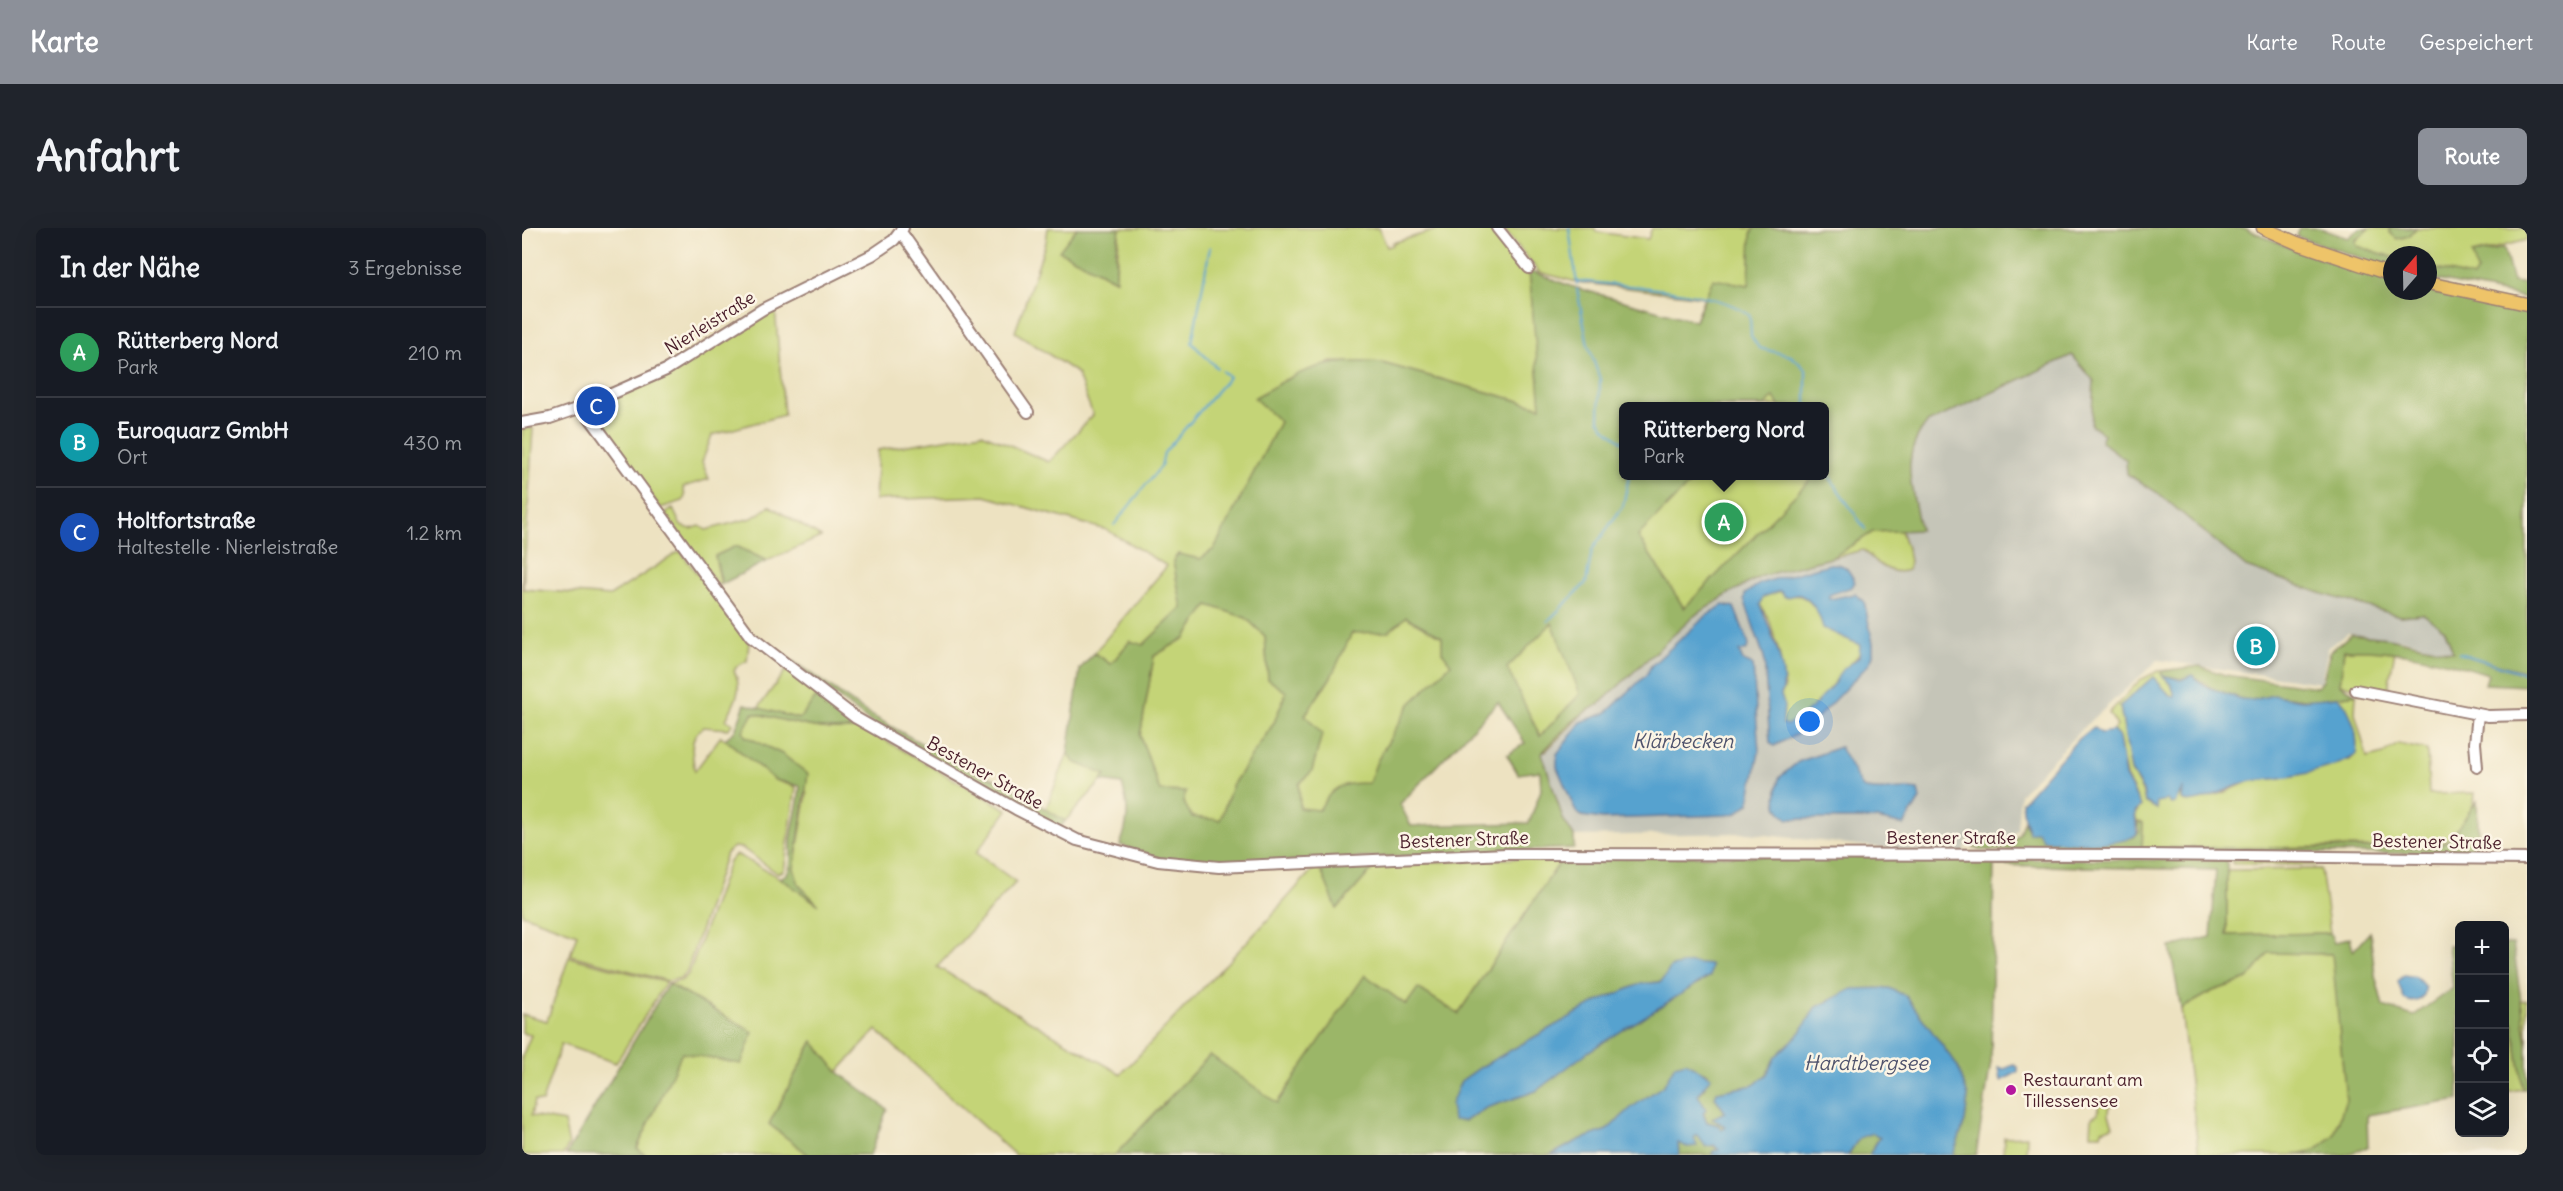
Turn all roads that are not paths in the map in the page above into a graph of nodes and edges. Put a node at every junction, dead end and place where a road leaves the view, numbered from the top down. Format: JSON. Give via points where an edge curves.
{"nodes":[{"id":1,"x":1497,"y":228,"type":"edge"},
{"id":2,"x":2263,"y":228,"type":"edge"},
{"id":3,"x":902,"y":230,"type":"edge"},
{"id":4,"x":1529,"y":268,"type":"dead end"},
{"id":5,"x":2383,"y":272,"type":"edge"},
{"id":6,"x":2437,"y":285,"type":"edge"},
{"id":7,"x":2527,"y":304,"type":"edge"},
{"id":8,"x":582,"y":407,"type":"junction"},
{"id":9,"x":1028,"y":412,"type":"dead end"},
{"id":10,"x":522,"y":423,"type":"edge"},
{"id":11,"x":2356,"y":690,"type":"dead end"},
{"id":12,"x":2478,"y":714,"type":"junction"},
{"id":13,"x":2527,"y":715,"type":"edge"},
{"id":14,"x":2476,"y":767,"type":"dead end"},
{"id":15,"x":2527,"y":859,"type":"edge"}],
"edges":[{"from":1,"to":4,"type":"street"},
{"from":2,"to":5,"type":"main road"},
{"from":3,"to":8,"type":"street","name":"Nierleistraße","via":[[872,255],[772,304],[666,370]]},
{"from":3,"to":9,"type":"street"},
{"from":6,"to":7,"type":"main road"},
{"from":8,"to":10,"type":"street","name":"Nierleistraße"},
{"from":8,"to":15,"type":"street","name":"Bestener Straße","via":[[751,638],[856,718],[1026,814],[1077,840],[1148,858],[1219,867],[1506,854]]},
{"from":11,"to":12,"type":"street"},
{"from":12,"to":13,"type":"street"},
{"from":12,"to":14,"type":"street"}]}
